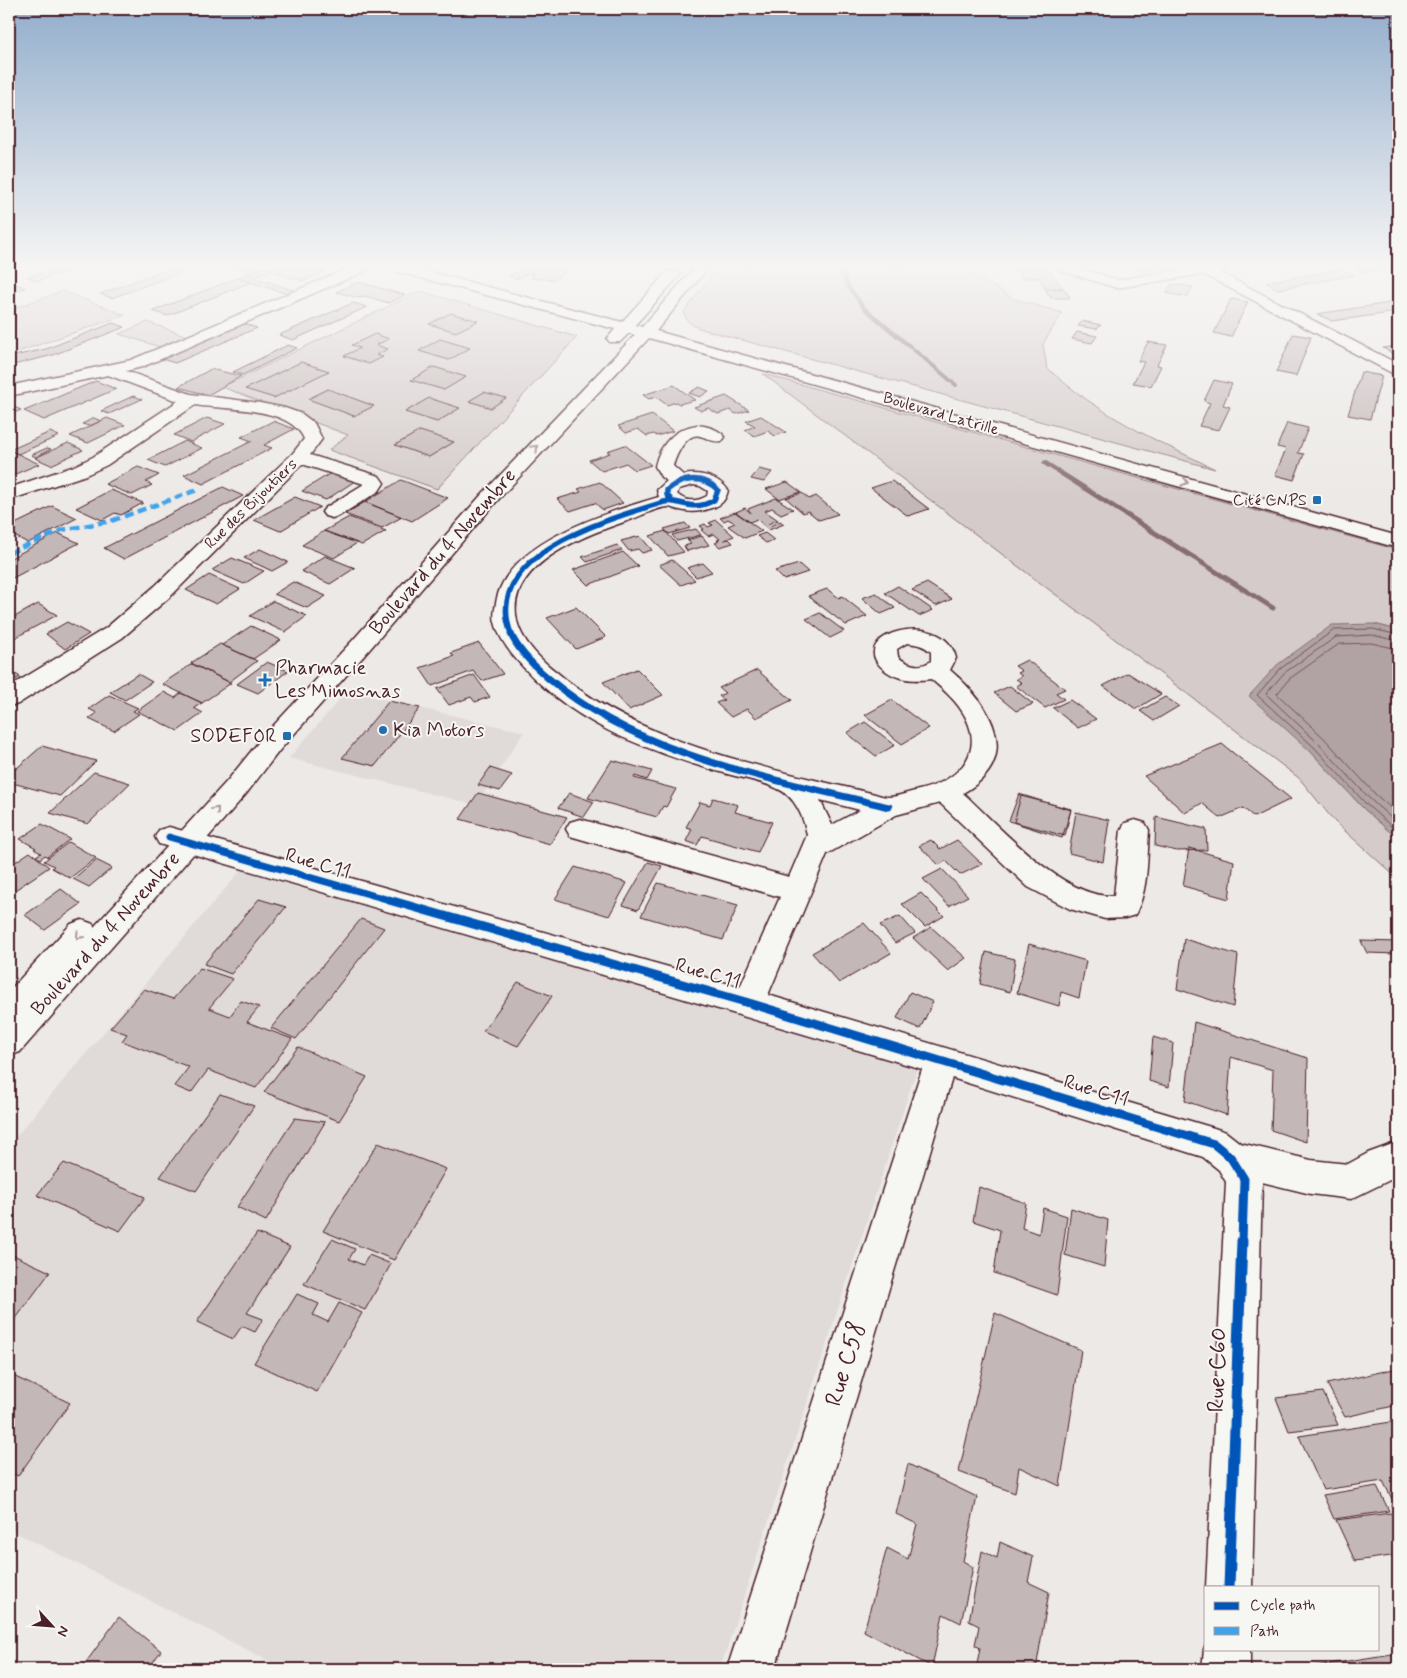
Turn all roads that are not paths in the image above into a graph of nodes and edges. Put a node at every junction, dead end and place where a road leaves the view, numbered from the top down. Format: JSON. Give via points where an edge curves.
{"nodes":[{"id":1,"x":181,"y":345,"type":"edge"},
{"id":2,"x":613,"y":345,"type":"edge"},
{"id":3,"x":627,"y":345,"type":"edge"},
{"id":4,"x":697,"y":345,"type":"edge"},
{"id":5,"x":749,"y":345,"type":"edge"},
{"id":6,"x":1350,"y":345,"type":"edge"},
{"id":7,"x":706,"y":349,"type":"junction"},
{"id":8,"x":622,"y":358,"type":"junction"},
{"id":9,"x":110,"y":370,"type":"junction"},
{"id":10,"x":1398,"y":370,"type":"edge"},
{"id":11,"x":9,"y":391,"type":"edge"},
{"id":12,"x":191,"y":400,"type":"junction"},
{"id":13,"x":716,"y":436,"type":"dead end"},
{"id":14,"x":299,"y":457,"type":"junction"},
{"id":15,"x":9,"y":494,"type":"edge"},
{"id":16,"x":332,"y":512,"type":"dead end"},
{"id":17,"x":1398,"y":528,"type":"edge"},
{"id":18,"x":1398,"y":542,"type":"edge"},
{"id":19,"x":935,"y":670,"type":"dead end"},
{"id":20,"x":9,"y":698,"type":"edge"},
{"id":21,"x":788,"y":782,"type":"junction"},
{"id":22,"x":945,"y":792,"type":"junction"},
{"id":23,"x":889,"y":807,"type":"junction"},
{"id":24,"x":580,"y":829,"type":"dead end"},
{"id":25,"x":1135,"y":830,"type":"dead end"},
{"id":26,"x":178,"y":840,"type":"junction"},
{"id":27,"x":816,"y":847,"type":"junction"},
{"id":28,"x":798,"y":891,"type":"junction"},
{"id":29,"x":749,"y":1003,"type":"junction"},
{"id":30,"x":9,"y":1012,"type":"edge"},
{"id":31,"x":9,"y":1042,"type":"edge"},
{"id":32,"x":941,"y":1060,"type":"junction"},
{"id":33,"x":1231,"y":1158,"type":"junction"},
{"id":34,"x":1398,"y":1159,"type":"edge"},
{"id":35,"x":1229,"y":1586,"type":"edge"},
{"id":36,"x":1227,"y":1650,"type":"edge"},
{"id":37,"x":751,"y":1669,"type":"edge"},
{"id":38,"x":1226,"y":1669,"type":"edge"}],
"edges":[{"from":1,"to":9,"type":"street","via":[[136,364]]},
{"from":2,"to":26,"type":"street","name":"Boulevard du 4 Novembre","via":[[535,424],[435,539],[337,644]]},
{"from":3,"to":8,"type":"street","name":"Boulevard du 4 Novembre"},
{"from":4,"to":7,"type":"street","name":"Boulevard Latrille"},
{"from":5,"to":17,"type":"street","name":"Boulevard Latrille"},
{"from":6,"to":10,"type":"street"},
{"from":7,"to":8,"type":"street","via":[[655,349]]},
{"from":7,"to":18,"type":"street","name":"Boulevard Latrille","one_way":true},
{"from":26,"to":8,"type":"street","name":"Boulevard du 4 Novembre","one_way":true,"via":[[237,787],[270,745],[490,497]]},
{"from":9,"to":11,"type":"street"},
{"from":9,"to":12,"type":"street","name":"Rue des Bijoutiers"},
{"from":12,"to":14,"type":"street","name":"Rue des Bijoutiers","via":[[258,407],[302,422],[309,427],[313,439]]},
{"from":12,"to":15,"type":"street","via":[[79,472]]},
{"from":13,"to":21,"type":"street","via":[[696,430],[688,432],[671,448],[664,466],[675,491],[576,534],[531,561],[507,598],[506,622],[520,648],[540,672],[610,721],[675,748]]},
{"from":14,"to":16,"type":"street","via":[[375,483]]},
{"from":14,"to":20,"type":"street","name":"Rue des Bijoutiers","via":[[162,591],[114,633]]},
{"from":19,"to":22,"type":"street","via":[[970,703],[986,739],[984,755],[975,769],[964,781]]},
{"from":21,"to":23,"type":"street"},
{"from":21,"to":27,"type":"street","via":[[807,800],[818,817],[821,835]]},
{"from":22,"to":23,"type":"street"},
{"from":22,"to":25,"type":"street","via":[[1038,879],[1080,901],[1105,908],[1125,907],[1130,892]]},
{"from":23,"to":27,"type":"street"},
{"from":24,"to":28,"type":"street"},
{"from":26,"to":29,"type":"street","name":"Rue C11"},
{"from":26,"to":30,"type":"street","name":"Boulevard du 4 Novembre","one_way":true},
{"from":26,"to":31,"type":"street","name":"Boulevard du 4 Novembre"},
{"from":27,"to":28,"type":"street"},
{"from":28,"to":29,"type":"street"},
{"from":29,"to":32,"type":"street","name":"Rue C11"},
{"from":32,"to":33,"type":"street","name":"Rue C11","via":[[1214,1144]]},
{"from":32,"to":37,"type":"street","name":"Rue C58"},
{"from":33,"to":34,"type":"street","via":[[1311,1177],[1352,1182],[1380,1165]]},
{"from":33,"to":35,"type":"street","name":"Rue C60","via":[[1244,1179]]},
{"from":36,"to":38,"type":"street"}]}
